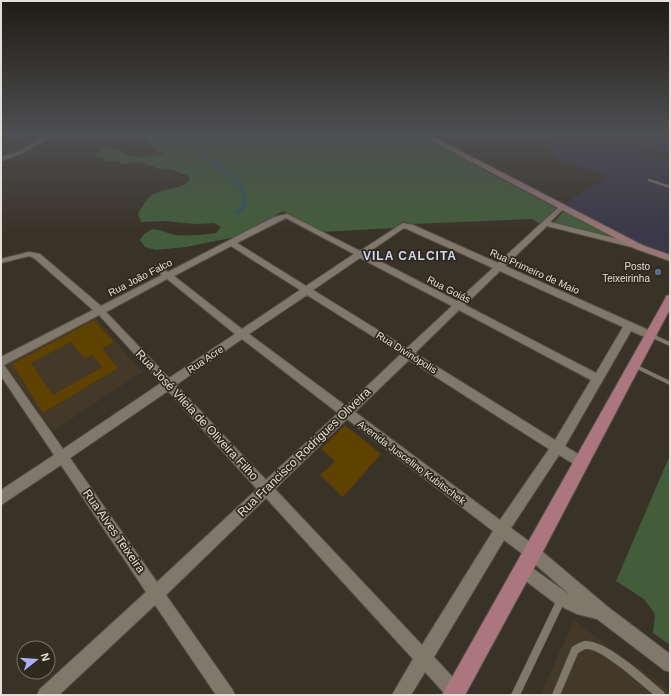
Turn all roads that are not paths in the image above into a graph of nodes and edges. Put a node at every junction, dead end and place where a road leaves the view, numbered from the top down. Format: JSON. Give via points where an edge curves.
{"nodes":[{"id":1,"x":483,"y":166,"type":"edge"},
{"id":2,"x":649,"y":180,"type":"dead end"},
{"id":3,"x":670,"y":187,"type":"edge"},
{"id":4,"x":561,"y":208,"type":"junction"},
{"id":5,"x":290,"y":217,"type":"joint"},
{"id":6,"x":545,"y":223,"type":"junction"},
{"id":7,"x":410,"y":226,"type":"joint"},
{"id":8,"x":231,"y":243,"type":"junction"},
{"id":9,"x":638,"y":247,"type":"junction"},
{"id":10,"x":360,"y":254,"type":"junction"},
{"id":11,"x":33,"y":255,"type":"junction"},
{"id":12,"x":670,"y":258,"type":"edge"},
{"id":13,"x":1,"y":261,"type":"edge"},
{"id":14,"x":1,"y":265,"type":"edge"},
{"id":15,"x":499,"y":267,"type":"junction"},
{"id":16,"x":158,"y":268,"type":"dead end"},
{"id":17,"x":168,"y":276,"type":"junction"},
{"id":18,"x":308,"y":290,"type":"junction"},
{"id":19,"x":670,"y":299,"type":"edge"},
{"id":20,"x":458,"y":306,"type":"junction"},
{"id":21,"x":100,"y":311,"type":"junction"},
{"id":22,"x":629,"y":326,"type":"junction"},
{"id":23,"x":242,"y":334,"type":"junction"},
{"id":24,"x":652,"y":336,"type":"junction"},
{"id":25,"x":670,"y":344,"type":"edge"},
{"id":26,"x":408,"y":353,"type":"junction"},
{"id":27,"x":1,"y":362,"type":"edge"},
{"id":28,"x":635,"y":366,"type":"junction"},
{"id":29,"x":1,"y":368,"type":"edge"},
{"id":30,"x":598,"y":379,"type":"junction"},
{"id":31,"x":168,"y":384,"type":"junction"},
{"id":32,"x":670,"y":384,"type":"edge"},
{"id":33,"x":346,"y":412,"type":"junction"},
{"id":34,"x":558,"y":446,"type":"junction"},
{"id":35,"x":62,"y":456,"type":"junction"},
{"id":36,"x":582,"y":462,"type":"junction"},
{"id":37,"x":265,"y":488,"type":"junction"},
{"id":38,"x":1,"y":498,"type":"edge"},
{"id":39,"x":502,"y":530,"type":"junction"},
{"id":40,"x":533,"y":553,"type":"junction"},
{"id":41,"x":523,"y":570,"type":"junction"},
{"id":42,"x":157,"y":593,"type":"junction"},
{"id":43,"x":561,"y":599,"type":"junction"},
{"id":44,"x":602,"y":613,"type":"junction"},
{"id":45,"x":423,"y":658,"type":"junction"},
{"id":46,"x":670,"y":664,"type":"edge"},
{"id":47,"x":454,"y":694,"type":"edge"},
{"id":48,"x":46,"y":695,"type":"edge"},
{"id":49,"x":226,"y":695,"type":"edge"},
{"id":50,"x":401,"y":695,"type":"edge"},
{"id":51,"x":515,"y":695,"type":"edge"},
{"id":52,"x":556,"y":695,"type":"edge"},
{"id":53,"x":661,"y":695,"type":"edge"}],
"edges":[{"from":1,"to":4,"type":"main road"},
{"from":2,"to":3,"type":"lane"},
{"from":4,"to":6,"type":"street","name":"Rua Francisco Rodrigues Oliveira"},
{"from":4,"to":9,"type":"main road"},
{"from":5,"to":8,"type":"street","name":"Rua João Falco","via":[[283,216]]},
{"from":5,"to":10,"type":"street","name":"Rua Goiás"},
{"from":6,"to":9,"type":"street"},
{"from":6,"to":15,"type":"street","name":"Rua Francisco Rodrigues Oliveira"},
{"from":7,"to":10,"type":"street","name":"Rua Acre","via":[[402,226]]},
{"from":7,"to":15,"type":"street","name":"Rua Primeiro de Maio"},
{"from":8,"to":17,"type":"street","name":"Rua João Falco"},
{"from":8,"to":18,"type":"street","name":"Rua Divinópolis"},
{"from":9,"to":12,"type":"main road"},
{"from":10,"to":18,"type":"street","name":"Rua Acre"},
{"from":10,"to":20,"type":"street","name":"Rua Goiás"},
{"from":11,"to":13,"type":"street"},
{"from":11,"to":14,"type":"street"},
{"from":11,"to":21,"type":"street","name":"Rua José Vilela de Oliveira Filho"},
{"from":15,"to":20,"type":"street","name":"Rua Francisco Rodrigues Oliveira"},
{"from":15,"to":22,"type":"street","name":"Rua Primeiro de Maio"},
{"from":16,"to":17,"type":"street","name":"Avenida Juscelino Kubitschek"},
{"from":17,"to":21,"type":"street","name":"Rua João Falco"},
{"from":17,"to":23,"type":"street","name":"Avenida Juscelino Kubitschek"},
{"from":18,"to":23,"type":"street","name":"Rua Acre"},
{"from":18,"to":26,"type":"street","name":"Rua Divinópolis"},
{"from":19,"to":24,"type":"main road"},
{"from":20,"to":26,"type":"street","name":"Rua Francisco Rodrigues Oliveira"},
{"from":20,"to":30,"type":"street","name":"Rua Goiás"},
{"from":21,"to":27,"type":"street","name":"Rua João Falco"},
{"from":21,"to":31,"type":"street","name":"Rua José Vilela de Oliveira Filho"},
{"from":22,"to":24,"type":"street","name":"Rua Primeiro de Maio"},
{"from":22,"to":30,"type":"street"},
{"from":23,"to":31,"type":"street","name":"Rua Acre"},
{"from":23,"to":33,"type":"street","name":"Avenida Juscelino Kubitschek"},
{"from":24,"to":25,"type":"lane"},
{"from":24,"to":28,"type":"main road"},
{"from":26,"to":33,"type":"street","name":"Rua Francisco Rodrigues Oliveira"},
{"from":26,"to":34,"type":"street","name":"Rua Divinópolis"},
{"from":28,"to":32,"type":"lane"},
{"from":28,"to":36,"type":"main road"},
{"from":29,"to":35,"type":"street","name":"Rua Alves Teixeira"},
{"from":30,"to":34,"type":"street"},
{"from":31,"to":35,"type":"street","name":"Rua Acre"},
{"from":31,"to":37,"type":"street","name":"Rua José Vilela de Oliveira Filho"},
{"from":33,"to":37,"type":"street","name":"Rua Francisco Rodrigues Oliveira"},
{"from":33,"to":39,"type":"street","name":"Avenida Juscelino Kubitschek"},
{"from":34,"to":36,"type":"street","name":"Rua Divinópolis"},
{"from":34,"to":39,"type":"street"},
{"from":35,"to":38,"type":"street","name":"Rua Acre"},
{"from":35,"to":42,"type":"street","name":"Rua Alves Teixeira"},
{"from":36,"to":40,"type":"main road"},
{"from":37,"to":42,"type":"street","name":"Rua Francisco Rodrigues Oliveira"},
{"from":37,"to":45,"type":"street","name":"Rua José Vilela de Oliveira Filho"},
{"from":39,"to":40,"type":"street","name":"Avenida Juscelino Kubitschek"},
{"from":39,"to":45,"type":"street"},
{"from":40,"to":41,"type":"main road"},
{"from":40,"to":44,"type":"street","name":"Avenida Juscelino Kubitschek"},
{"from":41,"to":43,"type":"street"},
{"from":41,"to":47,"type":"main road"},
{"from":42,"to":48,"type":"street","name":"Rua Francisco Rodrigues Oliveira"},
{"from":42,"to":49,"type":"street","name":"Rua Alves Teixeira"},
{"from":43,"to":44,"type":"street"},
{"from":43,"to":51,"type":"lane"},
{"from":44,"to":46,"type":"street","name":"Avenida Juscelino Kubitschek"},
{"from":45,"to":47,"type":"street","name":"Rua José Vilela de Oliveira Filho"},
{"from":45,"to":50,"type":"street"},
{"from":52,"to":53,"type":"lane","via":[[575,650],[588,645],[610,656]]}]}
